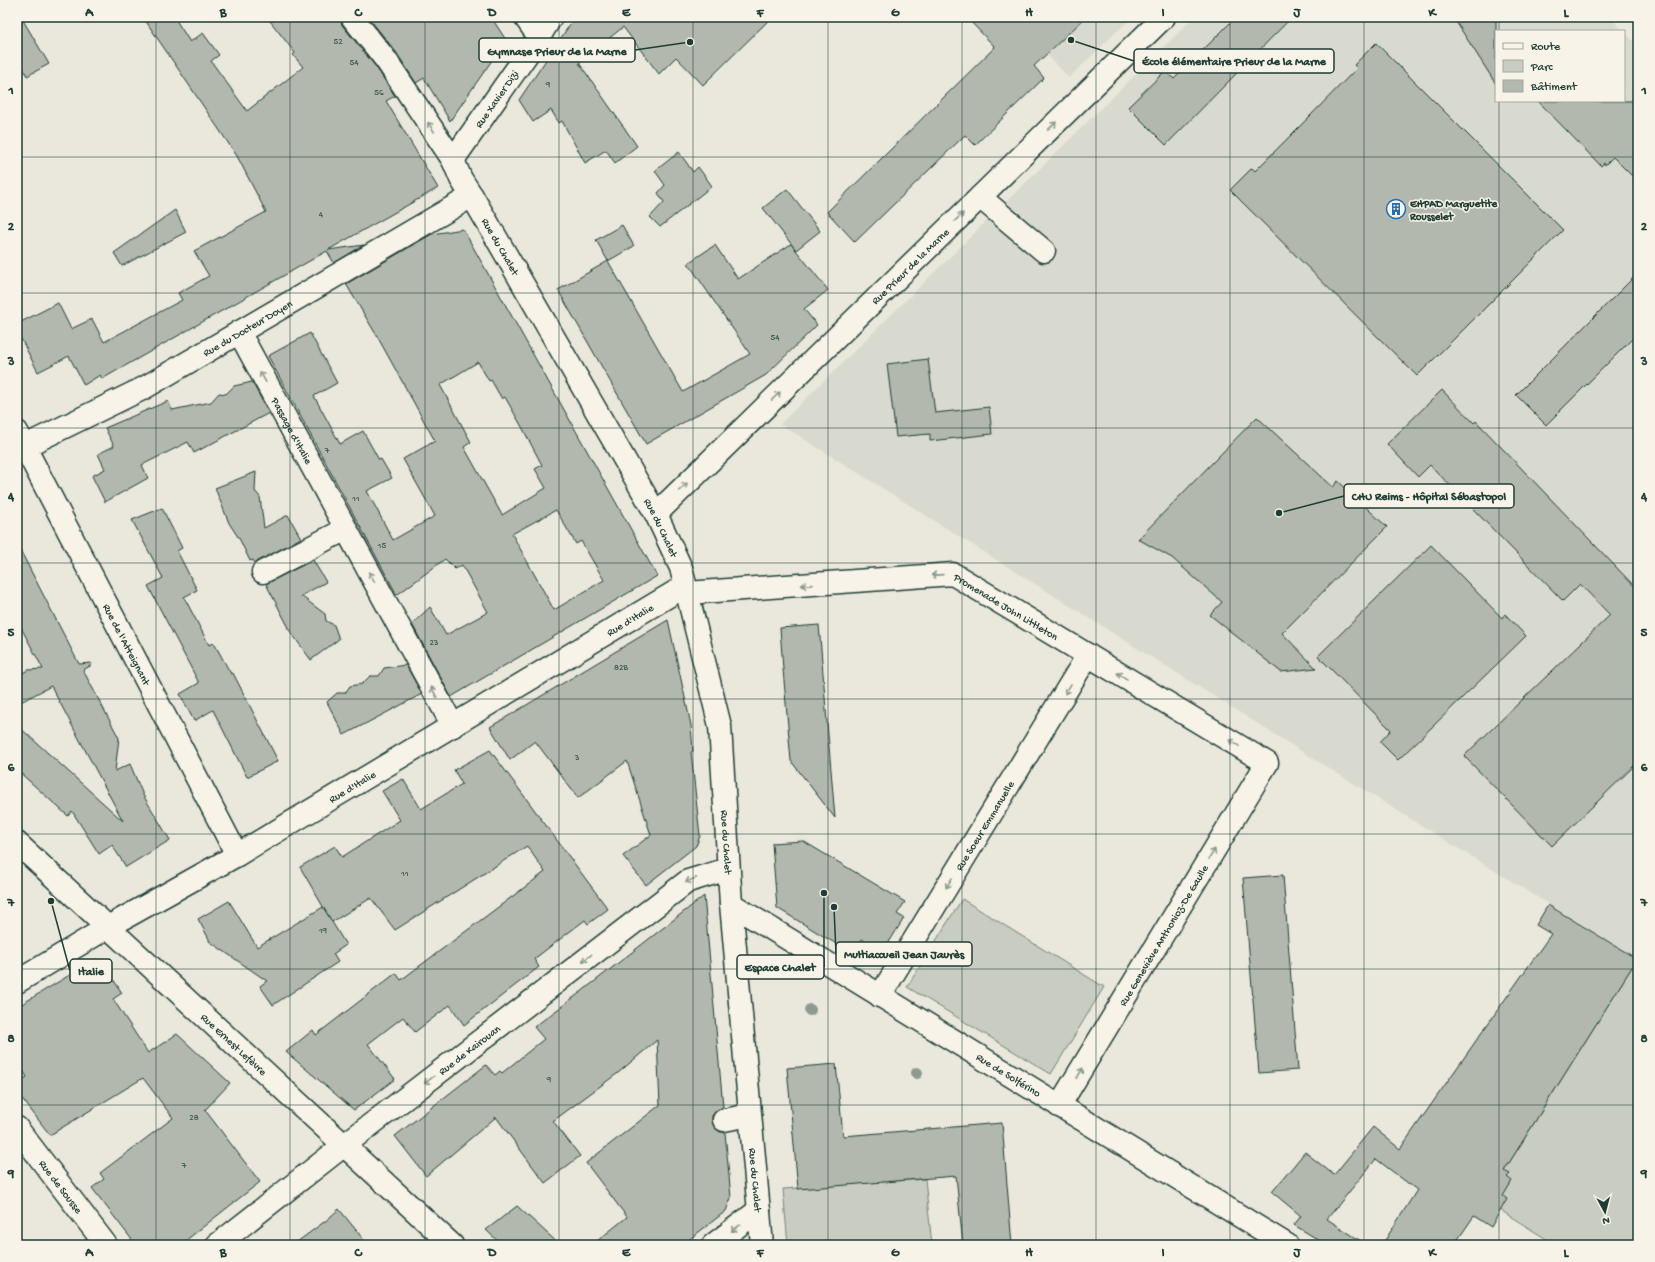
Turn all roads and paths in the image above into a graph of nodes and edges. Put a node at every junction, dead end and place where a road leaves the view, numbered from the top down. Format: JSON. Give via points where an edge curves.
{"nodes":[{"id":1,"x":352,"y":17,"type":"edge"},
{"id":2,"x":525,"y":17,"type":"edge"},
{"id":3,"x":552,"y":17,"type":"edge"},
{"id":4,"x":1164,"y":17,"type":"edge"},
{"id":5,"x":539,"y":37,"type":"junction"},
{"id":6,"x":452,"y":160,"type":"junction"},
{"id":7,"x":472,"y":196,"type":"junction"},
{"id":8,"x":980,"y":197,"type":"junction"},
{"id":9,"x":1044,"y":251,"type":"dead end"},
{"id":10,"x":239,"y":332,"type":"junction"},
{"id":11,"x":19,"y":443,"type":"edge"},
{"id":12,"x":656,"y":514,"type":"junction"},
{"id":13,"x":346,"y":529,"type":"junction"},
{"id":14,"x":263,"y":572,"type":"dead end"},
{"id":15,"x":686,"y":590,"type":"junction"},
{"id":16,"x":1088,"y":655,"type":"junction"},
{"id":17,"x":453,"y":726,"type":"junction"},
{"id":18,"x":1267,"y":763,"type":"joint"},
{"id":19,"x":17,"y":843,"type":"edge"},
{"id":20,"x":237,"y":855,"type":"junction"},
{"id":21,"x":728,"y":869,"type":"junction"},
{"id":22,"x":731,"y":904,"type":"junction"},
{"id":23,"x":108,"y":927,"type":"junction"},
{"id":24,"x":17,"y":982,"type":"edge"},
{"id":25,"x":880,"y":996,"type":"junction"},
{"id":26,"x":1059,"y":1106,"type":"junction"},
{"id":27,"x":750,"y":1114,"type":"junction"},
{"id":28,"x":724,"y":1120,"type":"dead end"},
{"id":29,"x":17,"y":1128,"type":"edge"},
{"id":30,"x":343,"y":1146,"type":"junction"},
{"id":31,"x":759,"y":1210,"type":"junction"},
{"id":32,"x":106,"y":1245,"type":"edge"},
{"id":33,"x":217,"y":1245,"type":"edge"},
{"id":34,"x":452,"y":1245,"type":"edge"},
{"id":35,"x":713,"y":1245,"type":"edge"},
{"id":36,"x":762,"y":1245,"type":"edge"},
{"id":37,"x":1287,"y":1245,"type":"edge"}],
"edges":[{"from":6,"to":1,"type":"street","name":"Rue du Chalet","one_way":true,"via":[[386,60]]},
{"from":2,"to":5,"type":"street"},
{"from":3,"to":5,"type":"street","name":"Rue Xavier Dizi"},
{"from":8,"to":4,"type":"street","name":"Rue Prieur de la Marne","one_way":true},
{"from":5,"to":6,"type":"street","name":"Rue Xavier Dizi"},
{"from":6,"to":7,"type":"street","name":"Rue du Chalet"},
{"from":7,"to":10,"type":"street","name":"Rue du Docteur Doyen"},
{"from":7,"to":12,"type":"street","name":"Rue du Chalet"},
{"from":8,"to":9,"type":"street"},
{"from":12,"to":8,"type":"street","name":"Rue Prieur de la Marne","one_way":true},
{"from":10,"to":11,"type":"street","name":"Rue du Docteur Doyen","via":[[144,388]]},
{"from":13,"to":10,"type":"street","name":"Passage d'Italie","one_way":true},
{"from":11,"to":20,"type":"street","name":"Rue de l'Atteignant"},
{"from":12,"to":15,"type":"street","name":"Rue du Chalet","via":[[681,568]]},
{"from":13,"to":14,"type":"street"},
{"from":17,"to":13,"type":"street","name":"Passage d'Italie","one_way":true},
{"from":16,"to":15,"type":"street","name":"Promenade John Littleton","one_way":true,"via":[[953,574]]},
{"from":15,"to":17,"type":"street","name":"Rue d'Italie"},
{"from":15,"to":21,"type":"street","name":"Rue du Chalet","via":[[720,726]]},
{"from":18,"to":16,"type":"street","name":"Promenade John Littleton","one_way":true},
{"from":16,"to":25,"type":"street","name":"Rue Soeur Emmanuelle","one_way":true},
{"from":17,"to":20,"type":"street","name":"Rue d'Italie"},
{"from":26,"to":18,"type":"street","name":"Rue Geneviève Anthonioz-De Gaulle","one_way":true},
{"from":19,"to":23,"type":"street","name":"Rue Ernest Lefèvre"},
{"from":20,"to":23,"type":"street","name":"Rue d'Italie"},
{"from":21,"to":22,"type":"street","name":"Rue du Chalet"},
{"from":21,"to":30,"type":"street","name":"Rue de Kairouan","one_way":true,"via":[[688,881]]},
{"from":22,"to":25,"type":"street","name":"Rue de Solférino"},
{"from":22,"to":27,"type":"street","name":"Rue du Chalet"},
{"from":23,"to":24,"type":"street","name":"Rue d'Italie"},
{"from":23,"to":30,"type":"street","name":"Rue Ernest Lefèvre"},
{"from":25,"to":26,"type":"street","name":"Rue de Solférino"},
{"from":26,"to":37,"type":"street","name":"Rue de Solférino"},
{"from":27,"to":28,"type":"street"},
{"from":27,"to":31,"type":"street","name":"Rue du Chalet"},
{"from":29,"to":32,"type":"street","name":"Rue de Sousse"},
{"from":30,"to":33,"type":"street","name":"Rue de Kairouan"},
{"from":30,"to":34,"type":"street","name":"Rue Ernest Lefèvre"},
{"from":31,"to":35,"type":"street","one_way":true},
{"from":31,"to":36,"type":"street","name":"Rue du Chalet"}]}
